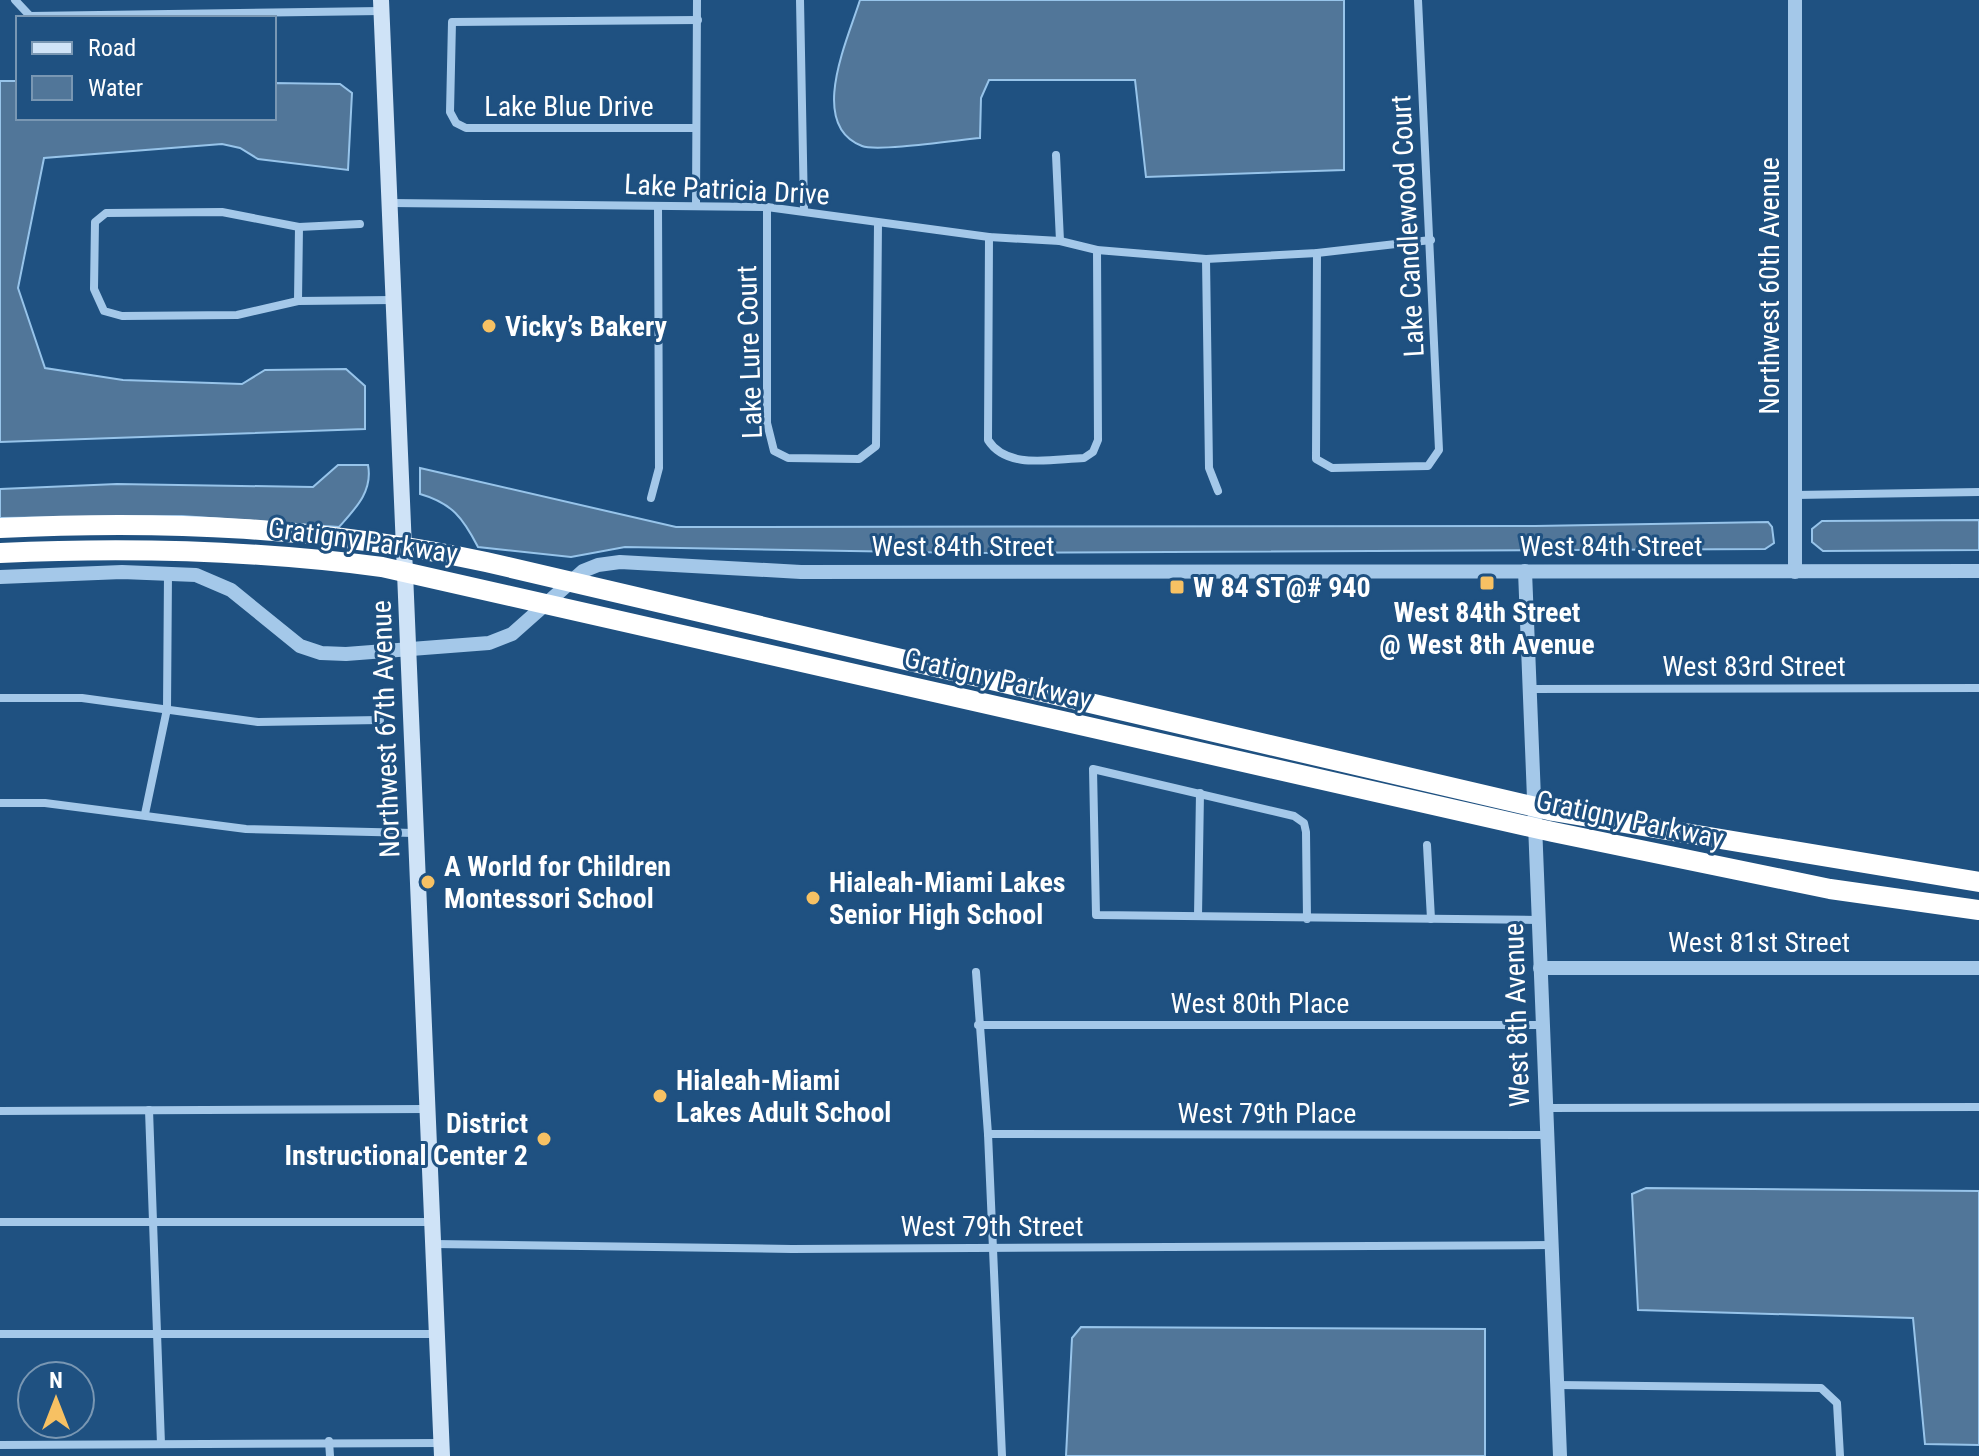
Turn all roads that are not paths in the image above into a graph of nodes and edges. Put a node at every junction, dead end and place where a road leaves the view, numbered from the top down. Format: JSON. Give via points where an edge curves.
{"nodes":[{"id":1,"x":15,"y":0,"type":"edge"},
{"id":2,"x":697,"y":0,"type":"edge"},
{"id":3,"x":800,"y":0,"type":"edge"},
{"id":4,"x":1418,"y":0,"type":"edge"},
{"id":5,"x":1795,"y":0,"type":"edge"},
{"id":6,"x":382,"y":6,"type":"edge"},
{"id":7,"x":698,"y":20,"type":"junction"},
{"id":8,"x":696,"y":128,"type":"junction"},
{"id":9,"x":1056,"y":155,"type":"dead end"},
{"id":10,"x":390,"y":203,"type":"junction"},
{"id":11,"x":696,"y":205,"type":"junction"},
{"id":12,"x":658,"y":206,"type":"junction"},
{"id":13,"x":767,"y":207,"type":"junction"},
{"id":14,"x":804,"y":210,"type":"junction"},
{"id":15,"x":878,"y":223,"type":"junction"},
{"id":16,"x":360,"y":224,"type":"dead end"},
{"id":17,"x":299,"y":227,"type":"junction"},
{"id":18,"x":989,"y":237,"type":"junction"},
{"id":19,"x":1431,"y":240,"type":"junction"},
{"id":20,"x":1060,"y":241,"type":"junction"},
{"id":21,"x":1097,"y":250,"type":"junction"},
{"id":22,"x":1317,"y":253,"type":"junction"},
{"id":23,"x":1206,"y":259,"type":"junction"},
{"id":24,"x":393,"y":300,"type":"junction"},
{"id":25,"x":298,"y":301,"type":"junction"},
{"id":26,"x":1218,"y":491,"type":"dead end"},
{"id":27,"x":1979,"y":492,"type":"edge"},
{"id":28,"x":1795,"y":495,"type":"junction"},
{"id":29,"x":651,"y":498,"type":"dead end"},
{"id":30,"x":0,"y":528,"type":"edge"},
{"id":31,"x":0,"y":553,"type":"edge"},
{"id":32,"x":1525,"y":571,"type":"junction"},
{"id":33,"x":1979,"y":571,"type":"edge"},
{"id":34,"x":1795,"y":572,"type":"junction"},
{"id":35,"x":168,"y":573,"type":"junction"},
{"id":36,"x":0,"y":577,"type":"edge"},
{"id":37,"x":409,"y":651,"type":"junction"},
{"id":38,"x":1979,"y":688,"type":"edge"},
{"id":39,"x":1529,"y":689,"type":"junction"},
{"id":40,"x":0,"y":698,"type":"edge"},
{"id":41,"x":167,"y":709,"type":"junction"},
{"id":42,"x":380,"y":720,"type":"dead end"},
{"id":43,"x":1200,"y":793,"type":"junction"},
{"id":44,"x":0,"y":803,"type":"edge"},
{"id":45,"x":145,"y":814,"type":"junction"},
{"id":46,"x":414,"y":833,"type":"junction"},
{"id":47,"x":1427,"y":845,"type":"dead end"},
{"id":48,"x":1979,"y":875,"type":"edge"},
{"id":49,"x":1934,"y":876,"type":"junction"},
{"id":50,"x":1979,"y":882,"type":"edge"},
{"id":51,"x":1979,"y":910,"type":"edge"},
{"id":52,"x":1198,"y":916,"type":"junction"},
{"id":53,"x":1307,"y":919,"type":"junction"},
{"id":54,"x":1431,"y":919,"type":"junction"},
{"id":55,"x":1538,"y":920,"type":"junction"},
{"id":56,"x":1540,"y":968,"type":"junction"},
{"id":57,"x":1979,"y":968,"type":"edge"},
{"id":58,"x":976,"y":972,"type":"dead end"},
{"id":59,"x":978,"y":1025,"type":"junction"},
{"id":60,"x":1542,"y":1025,"type":"junction"},
{"id":61,"x":1979,"y":1107,"type":"edge"},
{"id":62,"x":1545,"y":1108,"type":"junction"},
{"id":63,"x":426,"y":1109,"type":"junction"},
{"id":64,"x":149,"y":1110,"type":"junction"},
{"id":65,"x":0,"y":1111,"type":"edge"},
{"id":66,"x":988,"y":1134,"type":"junction"},
{"id":67,"x":1547,"y":1135,"type":"junction"},
{"id":68,"x":152,"y":1221,"type":"junction"},
{"id":69,"x":0,"y":1222,"type":"edge"},
{"id":70,"x":431,"y":1222,"type":"junction"},
{"id":71,"x":432,"y":1244,"type":"junction"},
{"id":72,"x":1551,"y":1245,"type":"junction"},
{"id":73,"x":994,"y":1247,"type":"junction"},
{"id":74,"x":157,"y":1333,"type":"junction"},
{"id":75,"x":0,"y":1334,"type":"edge"},
{"id":76,"x":436,"y":1334,"type":"junction"},
{"id":77,"x":1557,"y":1385,"type":"junction"},
{"id":78,"x":329,"y":1441,"type":"junction"},
{"id":79,"x":161,"y":1444,"type":"junction"},
{"id":80,"x":0,"y":1445,"type":"edge"},
{"id":81,"x":441,"y":1450,"type":"edge"},
{"id":82,"x":330,"y":1456,"type":"edge"},
{"id":83,"x":1002,"y":1456,"type":"edge"},
{"id":84,"x":1560,"y":1456,"type":"edge"},
{"id":85,"x":1840,"y":1456,"type":"edge"}],
"edges":[{"from":1,"to":6,"type":"street","via":[[30,16]]},
{"from":2,"to":7,"type":"street"},
{"from":3,"to":14,"type":"street"},
{"from":4,"to":19,"type":"street","name":"Lake Candlewood Court"},
{"from":5,"to":28,"type":"street","name":"Northwest 60th Avenue"},
{"from":6,"to":10,"type":"main road","name":"Northwest 67th Avenue"},
{"from":7,"to":8,"type":"street"},
{"from":7,"to":8,"type":"street","name":"Lake Blue Drive","via":[[452,22],[450,97],[450,112],[466,128]]},
{"from":8,"to":11,"type":"street"},
{"from":9,"to":20,"type":"street"},
{"from":10,"to":12,"type":"street","name":"Lake Patricia Drive"},
{"from":10,"to":24,"type":"main road","name":"Northwest 67th Avenue"},
{"from":11,"to":12,"type":"street","name":"Lake Patricia Drive"},
{"from":11,"to":13,"type":"street","name":"Lake Patricia Drive"},
{"from":12,"to":29,"type":"street","via":[[659,468]]},
{"from":13,"to":14,"type":"street","name":"Lake Patricia Drive"},
{"from":13,"to":15,"type":"street","name":"Lake Lure Court","via":[[767,423],[774,451],[788,458],[859,459],[876,446]]},
{"from":14,"to":15,"type":"street","name":"Lake Patricia Drive"},
{"from":15,"to":18,"type":"street","name":"Lake Patricia Drive"},
{"from":16,"to":17,"type":"street"},
{"from":17,"to":25,"type":"street"},
{"from":17,"to":25,"type":"street","via":[[222,212],[106,213],[95,222],[94,289],[104,311],[122,316],[237,315]]},
{"from":18,"to":20,"type":"street","name":"Lake Patricia Drive"},
{"from":18,"to":21,"type":"street","via":[[988,440],[997,454],[1009,459],[1084,458],[1093,452],[1098,440]]},
{"from":19,"to":22,"type":"street","name":"Lake Patricia Drive"},
{"from":19,"to":22,"type":"street","name":"Lake Candlewood Court","via":[[1439,450],[1428,466],[1332,468],[1316,459]]},
{"from":20,"to":21,"type":"street","name":"Lake Patricia Drive"},
{"from":21,"to":23,"type":"street","name":"Lake Patricia Drive"},
{"from":22,"to":23,"type":"street","name":"Lake Patricia Drive"},
{"from":23,"to":26,"type":"street","via":[[1209,468]]},
{"from":24,"to":25,"type":"street"},
{"from":24,"to":37,"type":"main road","name":"Northwest 67th Avenue"},
{"from":27,"to":28,"type":"street"},
{"from":28,"to":34,"type":"street","name":"Northwest 60th Avenue"},
{"from":30,"to":49,"type":"highway","name":"Gratigny Parkway","via":[[168,523],[386,542],[1553,811]]},
{"from":31,"to":51,"type":"highway","name":"Gratigny Parkway","via":[[219,550],[382,567],[1553,832],[1830,889]]},
{"from":32,"to":34,"type":"street","name":"West 84th Street"},
{"from":32,"to":37,"type":"street","name":"West 84th Street","via":[[801,572],[620,562],[583,571],[512,634],[489,643]]},
{"from":32,"to":39,"type":"street","name":"West 8th Avenue"},
{"from":33,"to":34,"type":"street","name":"West 84th Street"},
{"from":35,"to":36,"type":"street","name":"West 84th Street"},
{"from":35,"to":37,"type":"street","name":"West 84th Street","via":[[215,581],[300,646],[321,653]]},
{"from":35,"to":41,"type":"street"},
{"from":37,"to":46,"type":"main road","name":"Northwest 67th Avenue"},
{"from":38,"to":39,"type":"street","name":"West 83rd Street"},
{"from":39,"to":55,"type":"street","name":"West 8th Avenue"},
{"from":40,"to":41,"type":"street","via":[[82,698]]},
{"from":41,"to":42,"type":"street","via":[[258,722]]},
{"from":41,"to":45,"type":"street"},
{"from":43,"to":52,"type":"street"},
{"from":43,"to":52,"type":"street","via":[[1093,769],[1096,915]]},
{"from":43,"to":53,"type":"street","via":[[1304,823]]},
{"from":44,"to":45,"type":"street"},
{"from":45,"to":46,"type":"street","via":[[246,829]]},
{"from":46,"to":63,"type":"main road","name":"Northwest 67th Avenue"},
{"from":47,"to":54,"type":"street"},
{"from":48,"to":49,"type":"highway"},
{"from":49,"to":50,"type":"highway","name":"Gratigny Parkway"},
{"from":52,"to":53,"type":"street"},
{"from":53,"to":54,"type":"street"},
{"from":54,"to":55,"type":"street"},
{"from":55,"to":56,"type":"street","name":"West 8th Avenue"},
{"from":56,"to":57,"type":"street","name":"West 81st Street"},
{"from":56,"to":60,"type":"street","name":"West 8th Avenue"},
{"from":58,"to":59,"type":"street"},
{"from":59,"to":60,"type":"street","name":"West 80th Place"},
{"from":59,"to":66,"type":"street"},
{"from":60,"to":62,"type":"street","name":"West 8th Avenue"},
{"from":61,"to":62,"type":"street"},
{"from":62,"to":67,"type":"street","name":"West 8th Avenue"},
{"from":63,"to":64,"type":"street"},
{"from":63,"to":70,"type":"main road","name":"Northwest 67th Avenue"},
{"from":64,"to":65,"type":"street"},
{"from":64,"to":68,"type":"street"},
{"from":66,"to":67,"type":"street","name":"West 79th Place"},
{"from":66,"to":73,"type":"street"},
{"from":67,"to":72,"type":"street","name":"West 8th Avenue"},
{"from":68,"to":69,"type":"street"},
{"from":68,"to":70,"type":"street"},
{"from":68,"to":74,"type":"street"},
{"from":70,"to":71,"type":"main road","name":"Northwest 67th Avenue"},
{"from":71,"to":73,"type":"street","name":"West 79th Street"},
{"from":71,"to":76,"type":"main road","name":"Northwest 67th Avenue"},
{"from":72,"to":73,"type":"street","name":"West 79th Street"},
{"from":72,"to":77,"type":"street","name":"West 8th Avenue"},
{"from":73,"to":83,"type":"street"},
{"from":74,"to":75,"type":"street"},
{"from":74,"to":76,"type":"street"},
{"from":74,"to":79,"type":"street"},
{"from":76,"to":81,"type":"main road","name":"Northwest 67th Avenue"},
{"from":77,"to":84,"type":"street","name":"West 8th Avenue"},
{"from":77,"to":85,"type":"street","via":[[1821,1388],[1837,1403]]},
{"from":78,"to":79,"type":"street"},
{"from":78,"to":81,"type":"street"},
{"from":78,"to":82,"type":"street"},
{"from":79,"to":80,"type":"street"}]}
